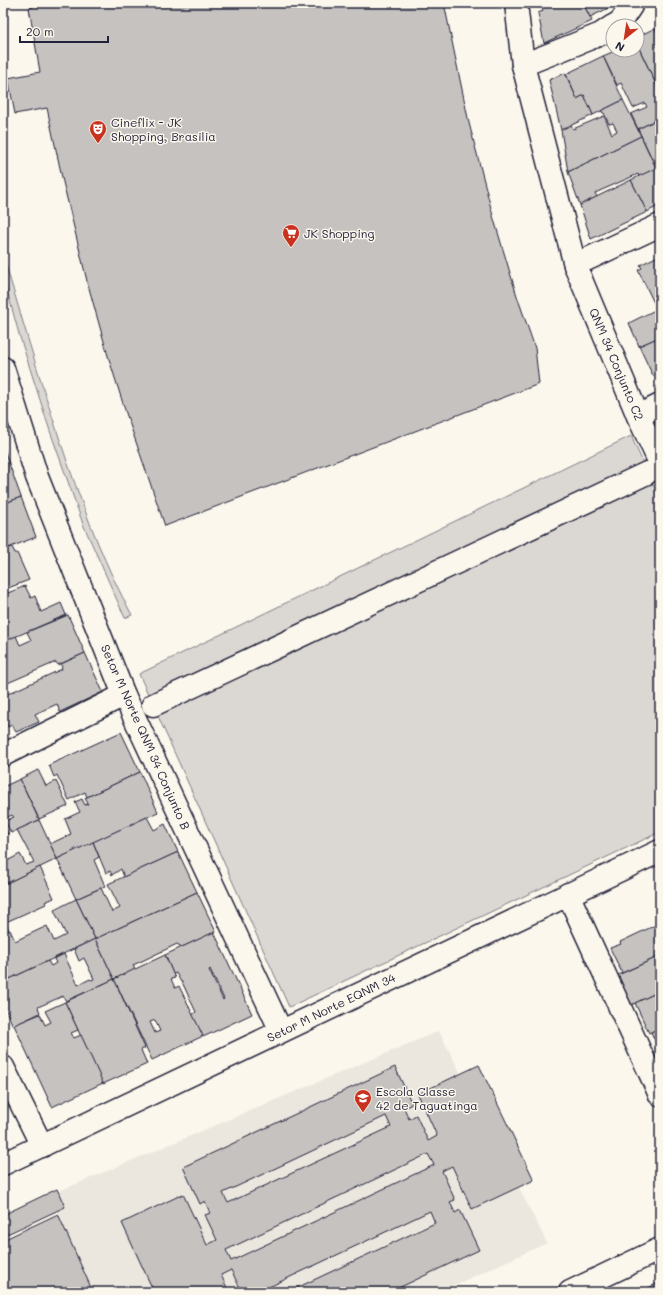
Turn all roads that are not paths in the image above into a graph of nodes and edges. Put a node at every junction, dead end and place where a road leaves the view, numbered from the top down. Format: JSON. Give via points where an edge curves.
{"nodes":[{"id":1,"x":516,"y":3,"type":"edge"},
{"id":2,"x":631,"y":3,"type":"edge"},
{"id":3,"x":623,"y":18,"type":"edge"},
{"id":4,"x":605,"y":31,"type":"edge"},
{"id":5,"x":523,"y":65,"type":"junction"},
{"id":6,"x":660,"y":225,"type":"edge"},
{"id":7,"x":575,"y":265,"type":"junction"},
{"id":8,"x":3,"y":368,"type":"edge"},
{"id":9,"x":660,"y":405,"type":"edge"},
{"id":10,"x":638,"y":416,"type":"junction"},
{"id":11,"x":654,"y":468,"type":"edge"},
{"id":12,"x":124,"y":694,"type":"junction"},
{"id":13,"x":153,"y":705,"type":"dead end"},
{"id":14,"x":3,"y":755,"type":"edge"},
{"id":15,"x":660,"y":851,"type":"edge"},
{"id":16,"x":568,"y":894,"type":"junction"},
{"id":17,"x":281,"y":1032,"type":"junction"},
{"id":18,"x":3,"y":1067,"type":"edge"},
{"id":19,"x":660,"y":1095,"type":"edge"},
{"id":20,"x":42,"y":1146,"type":"junction"},
{"id":21,"x":3,"y":1164,"type":"edge"},
{"id":22,"x":660,"y":1249,"type":"edge"},
{"id":23,"x":570,"y":1292,"type":"edge"}],
"edges":[{"from":1,"to":5,"type":"street","name":"QNM 34 Conjunto C2"},
{"from":2,"to":3,"type":"street"},
{"from":4,"to":5,"type":"street"},
{"from":5,"to":7,"type":"street","name":"QNM 34 Conjunto C2"},
{"from":6,"to":7,"type":"street"},
{"from":7,"to":10,"type":"street","name":"QNM 34 Conjunto C2"},
{"from":8,"to":12,"type":"street","name":"Setor M Norte QNM 34 Conjunto B","via":[[37,477]]},
{"from":9,"to":10,"type":"street"},
{"from":10,"to":11,"type":"street","name":"QNM 34 Conjunto C2"},
{"from":11,"to":13,"type":"street"},
{"from":12,"to":14,"type":"street"},
{"from":12,"to":17,"type":"street","name":"Setor M Norte QNM 34 Conjunto B"},
{"from":15,"to":16,"type":"street","name":"Setor M Norte EQNM 34"},
{"from":16,"to":17,"type":"street","name":"Setor M Norte EQNM 34"},
{"from":16,"to":19,"type":"street"},
{"from":17,"to":20,"type":"street","name":"Setor M Norte EQNM 34"},
{"from":18,"to":20,"type":"street"},
{"from":20,"to":21,"type":"street","name":"Setor M Norte EQNM 34"},
{"from":22,"to":23,"type":"street"}]}
